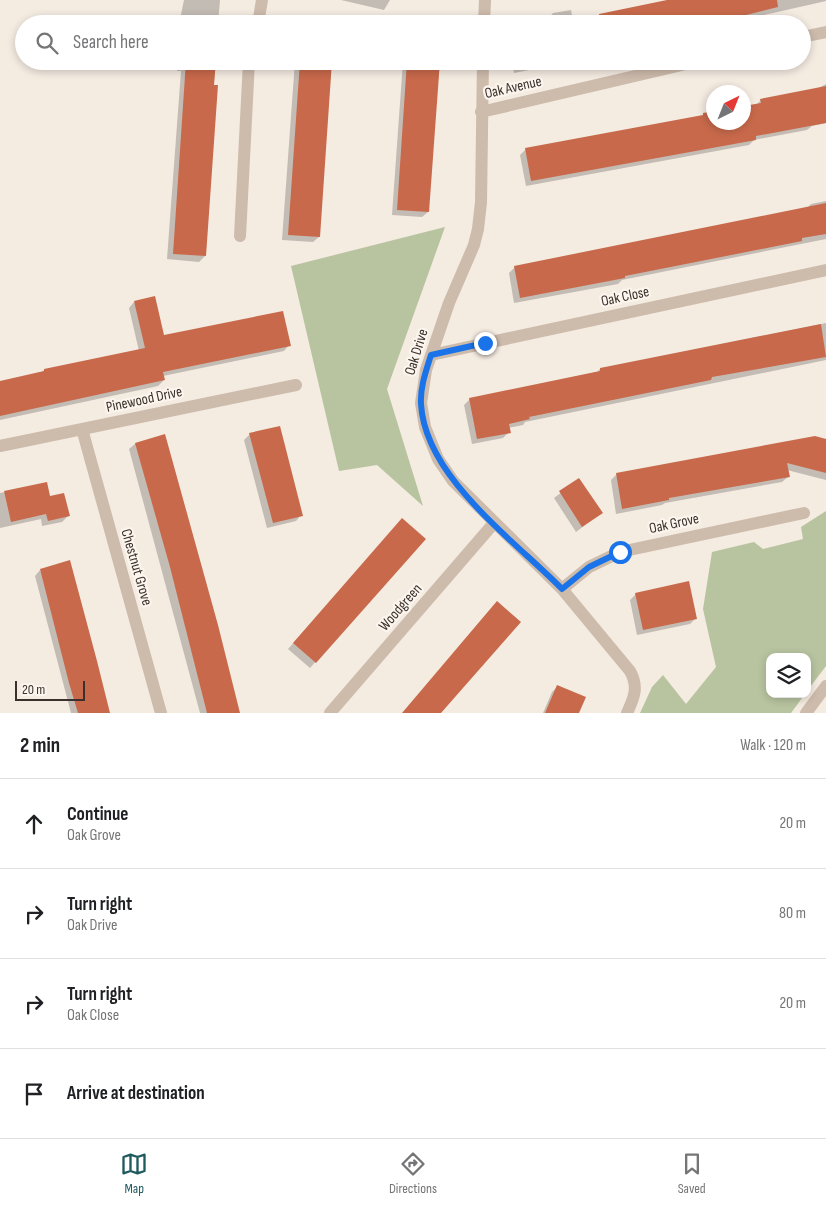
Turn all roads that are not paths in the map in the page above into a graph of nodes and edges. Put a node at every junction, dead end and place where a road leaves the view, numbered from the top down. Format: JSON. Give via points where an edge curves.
{"nodes":[{"id":1,"x":262,"y":0,"type":"edge"},
{"id":2,"x":485,"y":0,"type":"edge"},
{"id":3,"x":260,"y":15,"type":"edge"},
{"id":4,"x":484,"y":15,"type":"edge"},
{"id":5,"x":826,"y":32,"type":"edge"},
{"id":6,"x":811,"y":35,"type":"edge"},
{"id":7,"x":249,"y":70,"type":"edge"},
{"id":8,"x":483,"y":70,"type":"edge"},
{"id":9,"x":661,"y":70,"type":"edge"},
{"id":10,"x":481,"y":112,"type":"junction"},
{"id":11,"x":240,"y":236,"type":"dead end"},
{"id":12,"x":826,"y":270,"type":"edge"},
{"id":13,"x":431,"y":355,"type":"junction"},
{"id":14,"x":296,"y":385,"type":"dead end"},
{"id":15,"x":82,"y":429,"type":"junction"},
{"id":16,"x":0,"y":446,"type":"edge"},
{"id":17,"x":804,"y":513,"type":"dead end"},
{"id":18,"x":494,"y":523,"type":"junction"},
{"id":19,"x":562,"y":589,"type":"junction"},
{"id":20,"x":826,"y":686,"type":"edge"},
{"id":21,"x":161,"y":713,"type":"edge"},
{"id":22,"x":330,"y":713,"type":"edge"},
{"id":23,"x":627,"y":713,"type":"edge"},
{"id":24,"x":806,"y":713,"type":"edge"}],
"edges":[{"from":1,"to":3,"type":"street"},
{"from":2,"to":4,"type":"street"},
{"from":5,"to":6,"type":"street"},
{"from":7,"to":11,"type":"street"},
{"from":8,"to":10,"type":"street","name":"Oak Drive"},
{"from":9,"to":10,"type":"street","name":"Oak Avenue"},
{"from":10,"to":13,"type":"street","name":"Oak Drive","via":[[481,202],[476,237]]},
{"from":12,"to":13,"type":"street","name":"Oak Close"},
{"from":13,"to":18,"type":"street","name":"Oak Drive","via":[[421,403],[430,442],[453,481]]},
{"from":14,"to":15,"type":"street","name":"Pinewood Drive"},
{"from":15,"to":16,"type":"street","name":"Pinewood Drive"},
{"from":15,"to":21,"type":"street","name":"Chestnut Grove"},
{"from":17,"to":19,"type":"street","name":"Oak Grove","via":[[620,552],[589,567]]},
{"from":18,"to":19,"type":"street","name":"Oak Drive"},
{"from":18,"to":22,"type":"street","name":"Woodgreen"},
{"from":19,"to":23,"type":"street","name":"Oak Drive","via":[[635,680],[636,690]]},
{"from":20,"to":24,"type":"street"}]}
